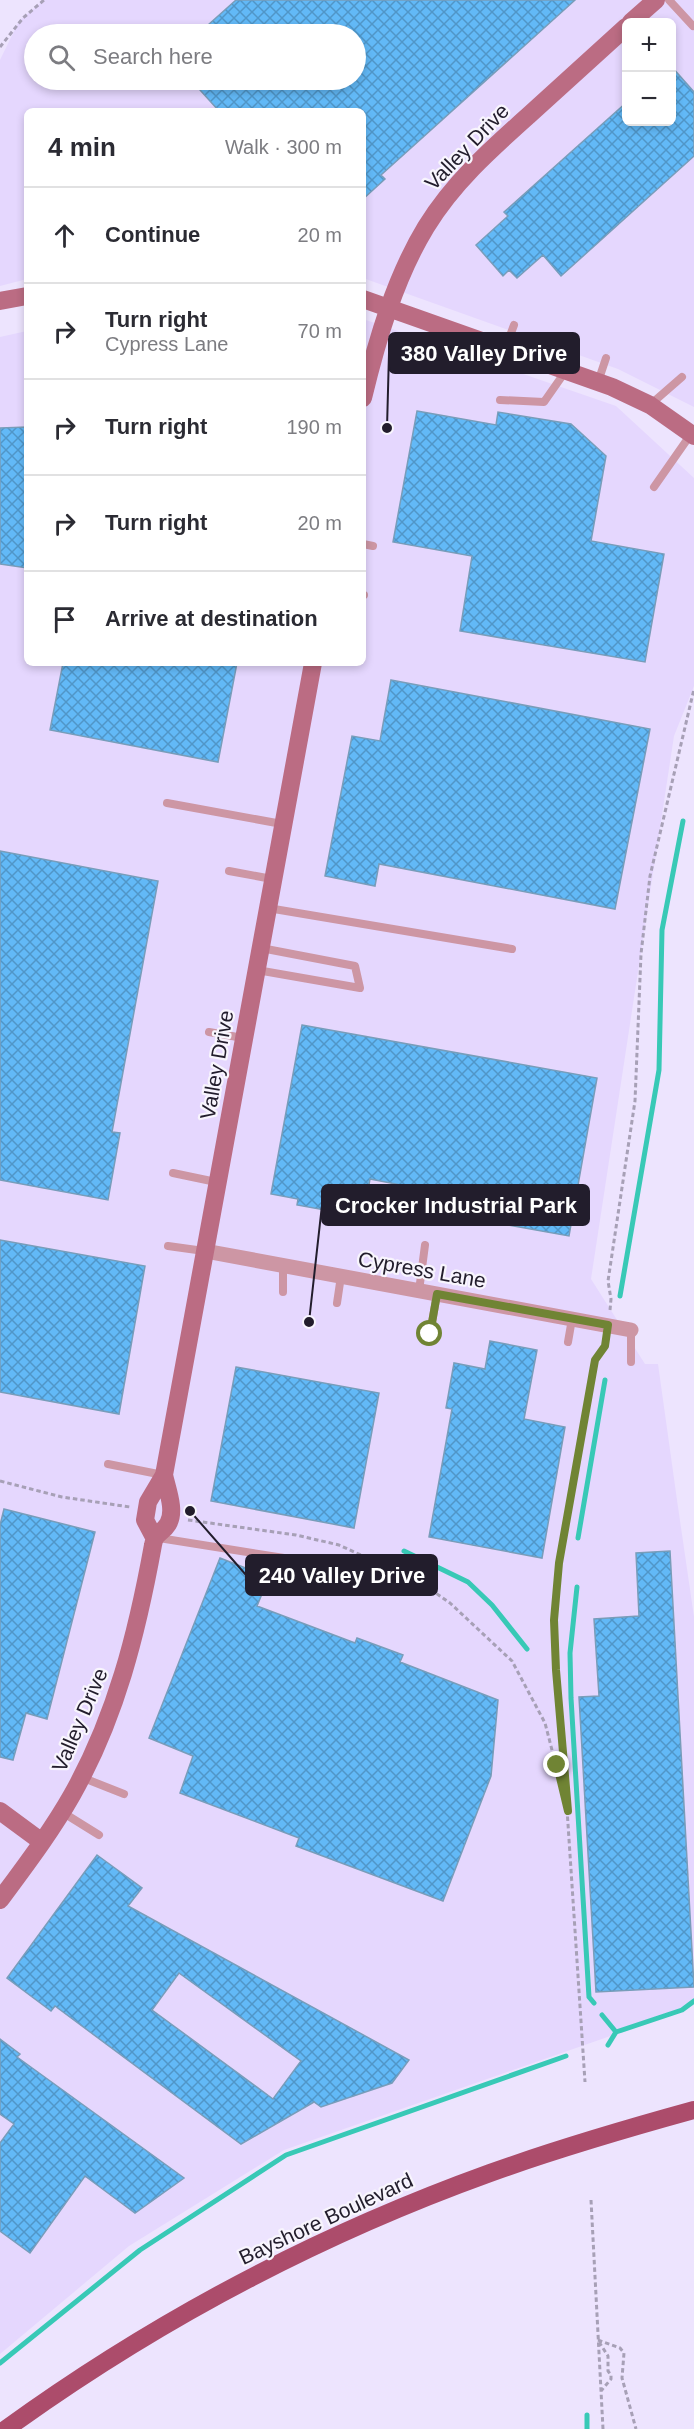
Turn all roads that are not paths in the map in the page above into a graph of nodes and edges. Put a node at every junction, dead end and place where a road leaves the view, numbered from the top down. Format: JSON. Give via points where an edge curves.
{"nodes":[{"id":1,"x":656,"y":0,"type":"edge"},
{"id":2,"x":669,"y":0,"type":"edge"},
{"id":3,"x":636,"y":18,"type":"edge"},
{"id":4,"x":693,"y":26,"type":"edge"},
{"id":5,"x":622,"y":32,"type":"edge"},
{"id":6,"x":24,"y":297,"type":"edge"},
{"id":7,"x":366,"y":300,"type":"edge"},
{"id":8,"x":0,"y":301,"type":"edge"},
{"id":9,"x":389,"y":308,"type":"junction"},
{"id":10,"x":513,"y":325,"type":"dead end"},
{"id":11,"x":505,"y":349,"type":"junction"},
{"id":12,"x":606,"y":358,"type":"dead end"},
{"id":13,"x":566,"y":371,"type":"junction"},
{"id":14,"x":682,"y":377,"type":"dead end"},
{"id":15,"x":598,"y":382,"type":"junction"},
{"id":16,"x":366,"y":388,"type":"edge"},
{"id":17,"x":500,"y":400,"type":"dead end"},
{"id":18,"x":650,"y":405,"type":"junction"},
{"id":19,"x":693,"y":435,"type":"edge"},
{"id":20,"x":654,"y":487,"type":"dead end"},
{"id":21,"x":366,"y":545,"type":"edge"},
{"id":22,"x":374,"y":546,"type":"dead end"},
{"id":23,"x":312,"y":666,"type":"edge"},
{"id":24,"x":167,"y":803,"type":"dead end"},
{"id":25,"x":284,"y":824,"type":"junction"},
{"id":26,"x":229,"y":871,"type":"dead end"},
{"id":27,"x":274,"y":879,"type":"junction"},
{"id":28,"x":268,"y":908,"type":"junction"},
{"id":29,"x":261,"y":948,"type":"junction"},
{"id":30,"x":512,"y":949,"type":"dead end"},
{"id":31,"x":257,"y":970,"type":"junction"},
{"id":32,"x":209,"y":1032,"type":"dead end"},
{"id":33,"x":244,"y":1038,"type":"junction"},
{"id":34,"x":173,"y":1173,"type":"dead end"},
{"id":35,"x":218,"y":1183,"type":"junction"},
{"id":36,"x":425,"y":1245,"type":"dead end"},
{"id":37,"x":168,"y":1246,"type":"dead end"},
{"id":38,"x":205,"y":1251,"type":"junction"},
{"id":39,"x":283,"y":1266,"type":"junction"},
{"id":40,"x":341,"y":1276,"type":"junction"},
{"id":41,"x":418,"y":1291,"type":"junction"},
{"id":42,"x":283,"y":1292,"type":"dead end"},
{"id":43,"x":437,"y":1294,"type":"junction"},
{"id":44,"x":337,"y":1303,"type":"dead end"},
{"id":45,"x":572,"y":1319,"type":"junction"},
{"id":46,"x":631,"y":1330,"type":"joint"},
{"id":47,"x":430,"y":1334,"type":"dead end"},
{"id":48,"x":568,"y":1342,"type":"dead end"},
{"id":49,"x":631,"y":1362,"type":"dead end"},
{"id":50,"x":108,"y":1464,"type":"dead end"},
{"id":51,"x":164,"y":1475,"type":"junction"},
{"id":52,"x":154,"y":1537,"type":"junction"},
{"id":53,"x":284,"y":1558,"type":"dead end"},
{"id":54,"x":81,"y":1777,"type":"junction"},
{"id":55,"x":124,"y":1794,"type":"dead end"},
{"id":56,"x":0,"y":1810,"type":"edge"},
{"id":57,"x":62,"y":1812,"type":"junction"},
{"id":58,"x":99,"y":1835,"type":"dead end"},
{"id":59,"x":42,"y":1842,"type":"junction"},
{"id":60,"x":0,"y":1900,"type":"edge"},
{"id":61,"x":694,"y":2110,"type":"edge"},
{"id":62,"x":6,"y":2429,"type":"edge"}],
"edges":[{"from":1,"to":3,"type":"main road"},
{"from":2,"to":4,"type":"lane"},
{"from":5,"to":9,"type":"main road","name":"Valley Drive","via":[[460,181],[417,243]]},
{"from":6,"to":8,"type":"main road"},
{"from":7,"to":9,"type":"main road"},
{"from":9,"to":11,"type":"main road"},
{"from":9,"to":16,"type":"main road","name":"Valley Drive"},
{"from":10,"to":11,"type":"lane"},
{"from":11,"to":13,"type":"main road"},
{"from":12,"to":15,"type":"lane"},
{"from":13,"to":15,"type":"main road"},
{"from":13,"to":17,"type":"lane","via":[[544,402]]},
{"from":14,"to":18,"type":"lane"},
{"from":15,"to":18,"type":"main road"},
{"from":18,"to":19,"type":"main road"},
{"from":19,"to":20,"type":"lane"},
{"from":21,"to":22,"type":"lane"},
{"from":23,"to":25,"type":"main road","name":"Valley Drive"},
{"from":24,"to":25,"type":"lane"},
{"from":25,"to":27,"type":"main road","name":"Valley Drive"},
{"from":26,"to":27,"type":"lane"},
{"from":27,"to":28,"type":"main road","name":"Valley Drive"},
{"from":28,"to":29,"type":"main road","name":"Valley Drive"},
{"from":28,"to":30,"type":"lane"},
{"from":29,"to":31,"type":"main road","name":"Valley Drive"},
{"from":29,"to":31,"type":"lane","via":[[355,966],[360,987]]},
{"from":31,"to":33,"type":"main road","name":"Valley Drive"},
{"from":32,"to":33,"type":"lane"},
{"from":33,"to":35,"type":"main road","name":"Valley Drive"},
{"from":34,"to":35,"type":"lane"},
{"from":35,"to":38,"type":"main road","name":"Valley Drive"},
{"from":36,"to":41,"type":"lane"},
{"from":37,"to":38,"type":"lane"},
{"from":38,"to":39,"type":"street","name":"Cypress Lane"},
{"from":38,"to":51,"type":"main road","name":"Valley Drive"},
{"from":39,"to":40,"type":"street","name":"Cypress Lane"},
{"from":39,"to":42,"type":"lane"},
{"from":40,"to":41,"type":"street","name":"Cypress Lane"},
{"from":40,"to":44,"type":"lane"},
{"from":41,"to":43,"type":"street","name":"Cypress Lane"},
{"from":43,"to":45,"type":"street","name":"Cypress Lane"},
{"from":43,"to":47,"type":"lane"},
{"from":45,"to":46,"type":"street","name":"Cypress Lane"},
{"from":45,"to":48,"type":"lane"},
{"from":46,"to":49,"type":"lane"},
{"from":50,"to":51,"type":"lane"},
{"from":51,"to":52,"type":"main road","name":"Valley Drive","via":[[171,1506],[169,1523]]},
{"from":52,"to":53,"type":"lane"},
{"from":52,"to":54,"type":"main road","name":"Valley Drive","via":[[125,1671]]},
{"from":54,"to":55,"type":"lane"},
{"from":54,"to":57,"type":"main road","name":"Valley Drive"},
{"from":56,"to":59,"type":"main road"},
{"from":57,"to":58,"type":"lane"},
{"from":57,"to":59,"type":"main road","name":"Valley Drive"},
{"from":59,"to":60,"type":"main road","name":"Valley Drive"},
{"from":61,"to":62,"type":"main road","name":"Bayshore Boulevard","via":[[491,2173],[341,2234],[180,2316]]}]}
